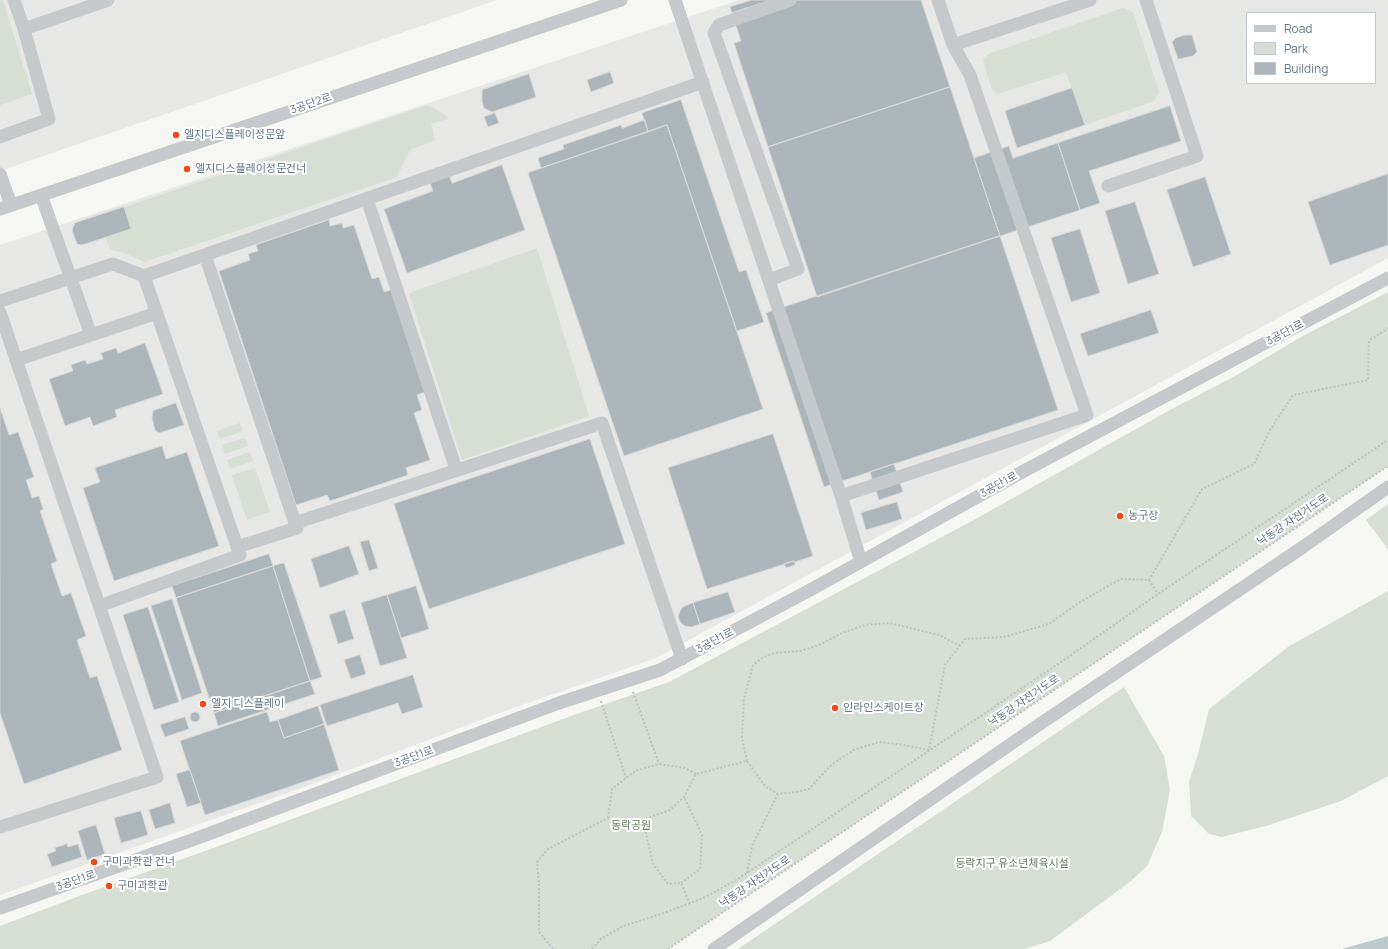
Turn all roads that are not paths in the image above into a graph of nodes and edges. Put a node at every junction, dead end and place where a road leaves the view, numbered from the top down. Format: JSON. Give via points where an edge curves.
{"nodes":[{"id":1,"x":14,"y":0,"type":"edge"},
{"id":2,"x":108,"y":0,"type":"edge"},
{"id":3,"x":621,"y":0,"type":"edge"},
{"id":4,"x":675,"y":0,"type":"edge"},
{"id":5,"x":790,"y":0,"type":"edge"},
{"id":6,"x":938,"y":0,"type":"edge"},
{"id":7,"x":1090,"y":0,"type":"edge"},
{"id":8,"x":1146,"y":0,"type":"edge"},
{"id":9,"x":1067,"y":3,"type":"edge"},
{"id":10,"x":24,"y":29,"type":"junction"},
{"id":11,"x":953,"y":45,"type":"junction"},
{"id":12,"x":703,"y":82,"type":"junction"},
{"id":13,"x":0,"y":137,"type":"edge"},
{"id":14,"x":0,"y":174,"type":"edge"},
{"id":15,"x":1108,"y":186,"type":"dead end"},
{"id":16,"x":41,"y":195,"type":"junction"},
{"id":17,"x":367,"y":199,"type":"junction"},
{"id":18,"x":6,"y":207,"type":"edge"},
{"id":19,"x":205,"y":255,"type":"junction"},
{"id":20,"x":144,"y":276,"type":"junction"},
{"id":21,"x":71,"y":278,"type":"junction"},
{"id":22,"x":1388,"y":278,"type":"edge"},
{"id":23,"x":769,"y":280,"type":"junction"},
{"id":24,"x":0,"y":300,"type":"edge"},
{"id":25,"x":0,"y":312,"type":"edge"},
{"id":26,"x":157,"y":313,"type":"junction"},
{"id":27,"x":90,"y":335,"type":"junction"},
{"id":28,"x":16,"y":360,"type":"junction"},
{"id":29,"x":456,"y":470,"type":"junction"},
{"id":30,"x":1388,"y":487,"type":"edge"},
{"id":31,"x":841,"y":496,"type":"junction"},
{"id":32,"x":295,"y":523,"type":"junction"},
{"id":33,"x":237,"y":548,"type":"junction"},
{"id":34,"x":861,"y":562,"type":"junction"},
{"id":35,"x":99,"y":606,"type":"junction"},
{"id":36,"x":682,"y":659,"type":"junction"},
{"id":37,"x":0,"y":827,"type":"edge"},
{"id":38,"x":0,"y":908,"type":"edge"},
{"id":39,"x":714,"y":949,"type":"edge"}],
"edges":[{"from":1,"to":10,"type":"street"},
{"from":2,"to":10,"type":"street"},
{"from":3,"to":16,"type":"street","name":"3공단2로"},
{"from":4,"to":12,"type":"street"},
{"from":5,"to":23,"type":"street","via":[[719,25],[714,33],[798,269]]},
{"from":6,"to":11,"type":"street"},
{"from":7,"to":9,"type":"street"},
{"from":8,"to":15,"type":"street","via":[[1197,156]]},
{"from":9,"to":11,"type":"street"},
{"from":10,"to":13,"type":"street","via":[[49,119]]},
{"from":11,"to":31,"type":"street","via":[[970,75],[1087,415]]},
{"from":12,"to":17,"type":"street"},
{"from":12,"to":23,"type":"street"},
{"from":14,"to":18,"type":"street"},
{"from":16,"to":18,"type":"street","name":"3공단2로"},
{"from":16,"to":21,"type":"street"},
{"from":17,"to":19,"type":"street"},
{"from":17,"to":29,"type":"street"},
{"from":19,"to":20,"type":"street"},
{"from":19,"to":32,"type":"street"},
{"from":20,"to":21,"type":"street","via":[[113,264]]},
{"from":20,"to":26,"type":"street"},
{"from":21,"to":24,"type":"street"},
{"from":21,"to":27,"type":"street"},
{"from":22,"to":34,"type":"street","name":"3공단1로","via":[[1022,472]]},
{"from":23,"to":31,"type":"street"},
{"from":25,"to":28,"type":"street"},
{"from":26,"to":27,"type":"street"},
{"from":26,"to":33,"type":"street"},
{"from":27,"to":28,"type":"street"},
{"from":28,"to":35,"type":"street"},
{"from":29,"to":32,"type":"street"},
{"from":29,"to":36,"type":"street","via":[[602,423]]},
{"from":30,"to":39,"type":"street"},
{"from":31,"to":34,"type":"street"},
{"from":32,"to":33,"type":"street","via":[[297,528]]},
{"from":33,"to":35,"type":"street","via":[[240,555]]},
{"from":34,"to":36,"type":"street","name":"3공단1로"},
{"from":35,"to":37,"type":"street","via":[[157,777]]},
{"from":36,"to":38,"type":"street","name":"3공단1로","via":[[660,670],[559,703],[200,837]]}]}
